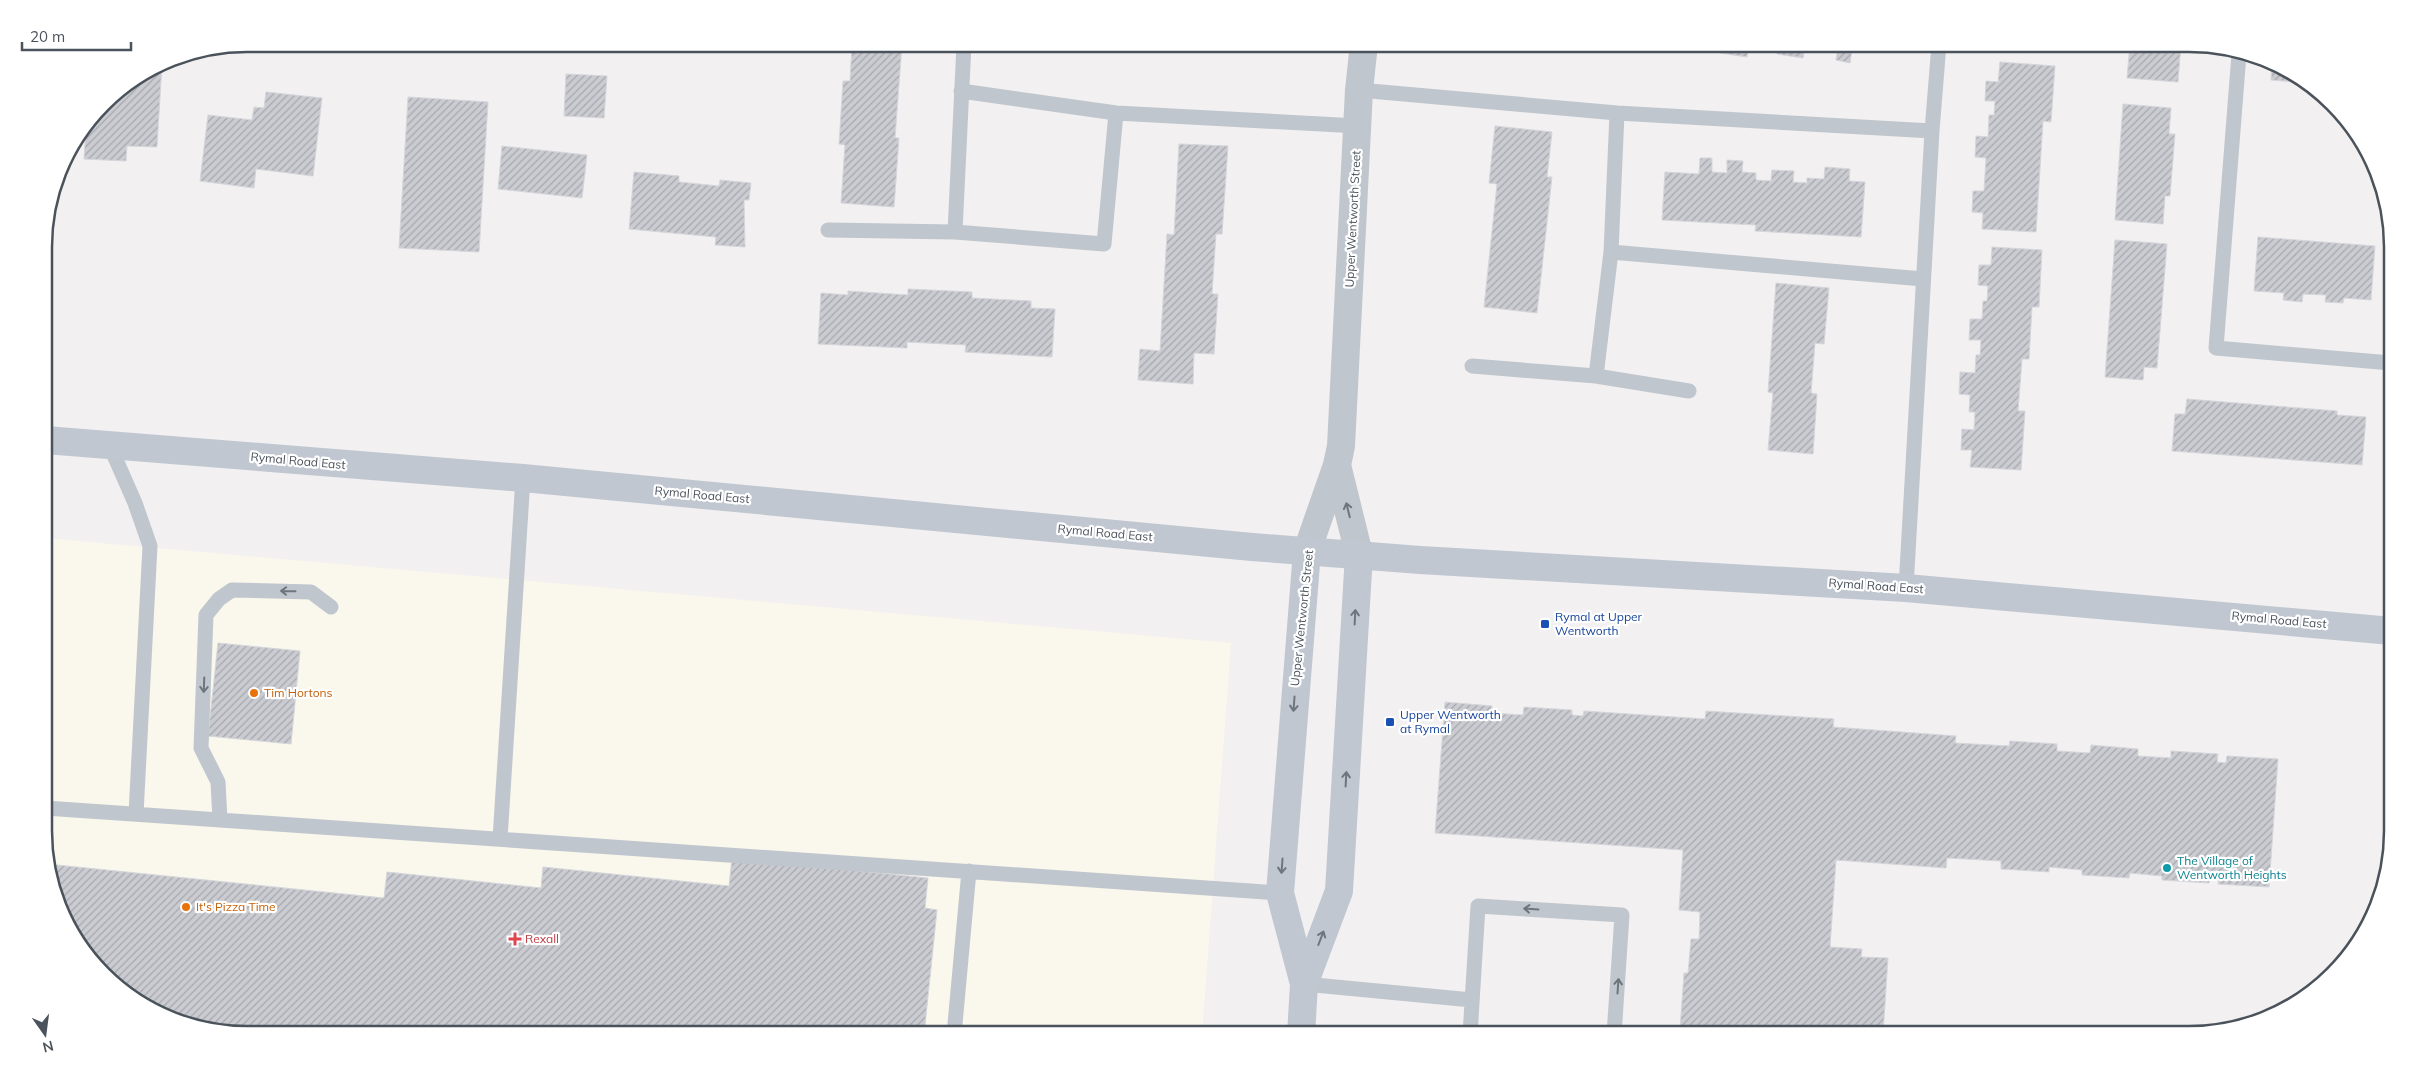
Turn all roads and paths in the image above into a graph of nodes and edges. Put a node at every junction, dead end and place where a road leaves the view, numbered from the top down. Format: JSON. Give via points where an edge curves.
{"nodes":[{"id":1,"x":963,"y":52,"type":"edge"},
{"id":2,"x":1363,"y":52,"type":"edge"},
{"id":3,"x":1938,"y":52,"type":"edge"},
{"id":4,"x":2239,"y":59,"type":"edge"},
{"id":5,"x":1360,"y":90,"type":"junction"},
{"id":6,"x":961,"y":91,"type":"junction"},
{"id":7,"x":1116,"y":113,"type":"junction"},
{"id":8,"x":1617,"y":113,"type":"junction"},
{"id":9,"x":1358,"y":126,"type":"junction"},
{"id":10,"x":1932,"y":131,"type":"junction"},
{"id":11,"x":828,"y":230,"type":"dead end"},
{"id":12,"x":955,"y":232,"type":"junction"},
{"id":13,"x":1611,"y":252,"type":"junction"},
{"id":14,"x":1923,"y":279,"type":"junction"},
{"id":15,"x":2384,"y":362,"type":"edge"},
{"id":16,"x":1472,"y":366,"type":"dead end"},
{"id":17,"x":1596,"y":376,"type":"junction"},
{"id":18,"x":1689,"y":391,"type":"dead end"},
{"id":19,"x":52,"y":441,"type":"edge"},
{"id":20,"x":110,"y":446,"type":"junction"},
{"id":21,"x":1337,"y":465,"type":"junction"},
{"id":22,"x":523,"y":478,"type":"junction"},
{"id":23,"x":1307,"y":551,"type":"junction"},
{"id":24,"x":1358,"y":554,"type":"junction"},
{"id":25,"x":1906,"y":588,"type":"junction"},
{"id":26,"x":331,"y":607,"type":"dead end"},
{"id":27,"x":2384,"y":630,"type":"edge"},
{"id":28,"x":52,"y":808,"type":"edge"},
{"id":29,"x":136,"y":814,"type":"junction"},
{"id":30,"x":220,"y":820,"type":"junction"},
{"id":31,"x":500,"y":839,"type":"junction"},
{"id":32,"x":969,"y":871,"type":"junction"},
{"id":33,"x":1280,"y":893,"type":"junction"},
{"id":34,"x":1304,"y":984,"type":"junction"},
{"id":35,"x":1472,"y":1000,"type":"junction"},
{"id":36,"x":955,"y":1026,"type":"edge"},
{"id":37,"x":1301,"y":1026,"type":"edge"},
{"id":38,"x":1471,"y":1026,"type":"edge"},
{"id":39,"x":1615,"y":1026,"type":"edge"}],
"edges":[{"from":1,"to":6,"type":"lane"},
{"from":2,"to":5,"type":"street","name":"Upper Wentworth Street"},
{"from":3,"to":10,"type":"lane"},
{"from":4,"to":15,"type":"lane","via":[[2216,348]]},
{"from":5,"to":8,"type":"lane"},
{"from":5,"to":9,"type":"street","name":"Upper Wentworth Street"},
{"from":6,"to":7,"type":"lane"},
{"from":6,"to":12,"type":"lane"},
{"from":7,"to":9,"type":"lane"},
{"from":7,"to":12,"type":"lane","via":[[1104,244]]},
{"from":8,"to":10,"type":"lane"},
{"from":8,"to":13,"type":"lane"},
{"from":9,"to":21,"type":"street","name":"Upper Wentworth Street"},
{"from":10,"to":14,"type":"lane"},
{"from":11,"to":12,"type":"lane"},
{"from":13,"to":14,"type":"lane"},
{"from":13,"to":17,"type":"lane"},
{"from":14,"to":25,"type":"lane"},
{"from":16,"to":17,"type":"lane"},
{"from":17,"to":18,"type":"lane"},
{"from":19,"to":20,"type":"main road","name":"Rymal Road East"},
{"from":20,"to":22,"type":"main road","name":"Rymal Road East"},
{"from":20,"to":29,"type":"lane","via":[[136,503],[150,546]]},
{"from":21,"to":23,"type":"street","name":"Upper Wentworth Street"},
{"from":24,"to":21,"type":"street","one_way":true},
{"from":22,"to":23,"type":"main road","name":"Rymal Road East"},
{"from":22,"to":31,"type":"lane"},
{"from":23,"to":24,"type":"main road","name":"Rymal Road East"},
{"from":23,"to":33,"type":"main road","name":"Upper Wentworth Street","one_way":true},
{"from":24,"to":25,"type":"main road","name":"Rymal Road East"},
{"from":34,"to":24,"type":"main road","name":"Upper Wentworth Street","one_way":true,"via":[[1339,891]]},
{"from":25,"to":27,"type":"main road","name":"Rymal Road East"},
{"from":26,"to":30,"type":"lane","one_way":true,"via":[[311,592],[232,590],[219,599],[206,615],[201,748],[218,782]]},
{"from":28,"to":29,"type":"lane"},
{"from":29,"to":30,"type":"lane"},
{"from":30,"to":31,"type":"lane"},
{"from":31,"to":32,"type":"lane"},
{"from":32,"to":33,"type":"lane"},
{"from":32,"to":36,"type":"lane"},
{"from":33,"to":34,"type":"main road","name":"Upper Wentworth Street"},
{"from":34,"to":35,"type":"lane"},
{"from":34,"to":37,"type":"main road","name":"Upper Wentworth Street"},
{"from":35,"to":38,"type":"lane"},
{"from":39,"to":35,"type":"lane","one_way":true,"via":[[1622,915],[1478,906]]}]}
